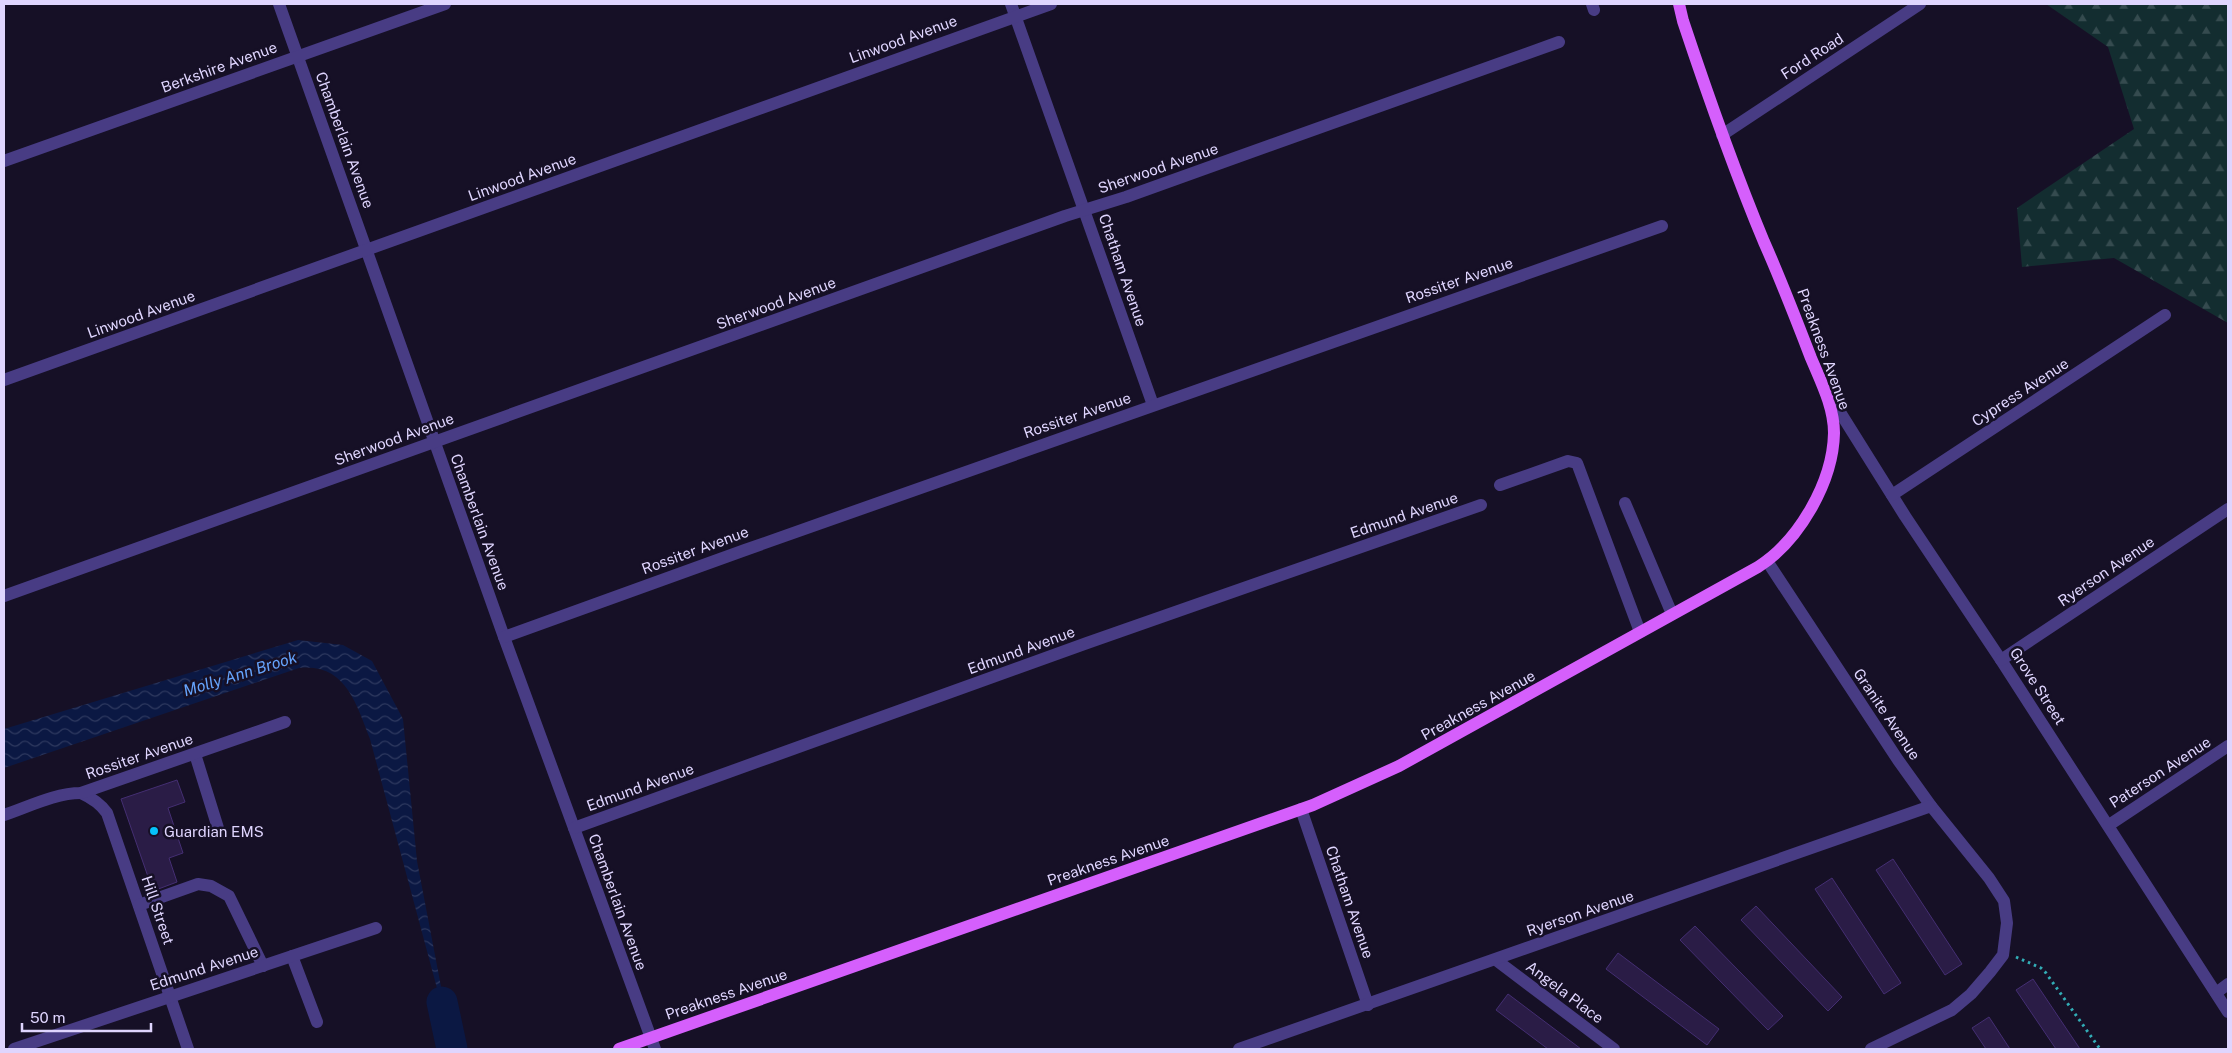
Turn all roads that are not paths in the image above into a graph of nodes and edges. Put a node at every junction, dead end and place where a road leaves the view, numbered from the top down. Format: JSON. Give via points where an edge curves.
{"nodes":[{"id":1,"x":279,"y":4,"type":"edge"},
{"id":2,"x":446,"y":4,"type":"edge"},
{"id":3,"x":1051,"y":4,"type":"edge"},
{"id":4,"x":1679,"y":4,"type":"edge"},
{"id":5,"x":1920,"y":4,"type":"edge"},
{"id":6,"x":1013,"y":10,"type":"edge"},
{"id":7,"x":1560,"y":42,"type":"dead end"},
{"id":8,"x":298,"y":56,"type":"junction"},
{"id":9,"x":1722,"y":135,"type":"junction"},
{"id":10,"x":4,"y":160,"type":"edge"},
{"id":11,"x":1084,"y":210,"type":"junction"},
{"id":12,"x":1662,"y":226,"type":"dead end"},
{"id":13,"x":366,"y":250,"type":"junction"},
{"id":14,"x":2166,"y":315,"type":"dead end"},
{"id":15,"x":1820,"y":379,"type":"junction"},
{"id":16,"x":4,"y":380,"type":"edge"},
{"id":17,"x":1153,"y":405,"type":"junction"},
{"id":18,"x":434,"y":442,"type":"junction"},
{"id":19,"x":1500,"y":485,"type":"dead end"},
{"id":20,"x":1892,"y":495,"type":"junction"},
{"id":21,"x":1625,"y":503,"type":"dead end"},
{"id":22,"x":1482,"y":505,"type":"dead end"},
{"id":23,"x":2228,"y":509,"type":"edge"},
{"id":24,"x":1767,"y":561,"type":"junction"},
{"id":25,"x":4,"y":596,"type":"edge"},
{"id":26,"x":1672,"y":614,"type":"junction"},
{"id":27,"x":1640,"y":632,"type":"junction"},
{"id":28,"x":504,"y":637,"type":"junction"},
{"id":29,"x":2001,"y":660,"type":"junction"},
{"id":30,"x":285,"y":722,"type":"dead end"},
{"id":31,"x":2228,"y":746,"type":"edge"},
{"id":32,"x":195,"y":754,"type":"junction"},
{"id":33,"x":81,"y":793,"type":"junction"},
{"id":34,"x":1931,"y":806,"type":"junction"},
{"id":35,"x":1301,"y":810,"type":"junction"},
{"id":36,"x":4,"y":815,"type":"edge"},
{"id":37,"x":2109,"y":825,"type":"junction"},
{"id":38,"x":218,"y":828,"type":"dead end"},
{"id":39,"x":574,"y":828,"type":"junction"},
{"id":40,"x":139,"y":905,"type":"junction"},
{"id":41,"x":376,"y":928,"type":"dead end"},
{"id":42,"x":292,"y":956,"type":"junction"},
{"id":43,"x":1496,"y":960,"type":"junction"},
{"id":44,"x":262,"y":966,"type":"junction"},
{"id":45,"x":2228,"y":984,"type":"edge"},
{"id":46,"x":2216,"y":993,"type":"junction"},
{"id":47,"x":170,"y":997,"type":"junction"},
{"id":48,"x":1368,"y":1005,"type":"junction"},
{"id":49,"x":2228,"y":1012,"type":"edge"},
{"id":50,"x":317,"y":1022,"type":"dead end"},
{"id":51,"x":653,"y":1044,"type":"edge"},
{"id":52,"x":14,"y":1049,"type":"edge"},
{"id":53,"x":188,"y":1049,"type":"edge"},
{"id":54,"x":619,"y":1049,"type":"edge"},
{"id":55,"x":1239,"y":1049,"type":"edge"},
{"id":56,"x":1614,"y":1049,"type":"edge"},
{"id":57,"x":1871,"y":1049,"type":"edge"}],
"edges":[{"from":1,"to":8,"type":"street","name":"Chamberlain Avenue"},
{"from":2,"to":8,"type":"street","name":"Berkshire Avenue"},
{"from":3,"to":6,"type":"street","name":"Linwood Avenue"},
{"from":4,"to":9,"type":"main road","name":"Preakness Avenue"},
{"from":5,"to":9,"type":"street","name":"Ford Road"},
{"from":6,"to":11,"type":"street","name":"Chatham Avenue"},
{"from":6,"to":13,"type":"street","name":"Linwood Avenue"},
{"from":7,"to":11,"type":"street","name":"Sherwood Avenue"},
{"from":8,"to":10,"type":"street","name":"Berkshire Avenue"},
{"from":8,"to":13,"type":"street","name":"Chamberlain Avenue"},
{"from":9,"to":15,"type":"main road","name":"Preakness Avenue"},
{"from":11,"to":17,"type":"street","name":"Chatham Avenue"},
{"from":11,"to":18,"type":"street","name":"Sherwood Avenue"},
{"from":12,"to":17,"type":"street","name":"Rossiter Avenue"},
{"from":13,"to":16,"type":"street","name":"Linwood Avenue"},
{"from":13,"to":18,"type":"street","name":"Chamberlain Avenue"},
{"from":14,"to":20,"type":"street","name":"Cypress Avenue"},
{"from":15,"to":20,"type":"street","name":"Grove Street"},
{"from":15,"to":24,"type":"main road","name":"Preakness Avenue","via":[[1833,417],[1833,445],[1824,477],[1808,515],[1790,540]]},
{"from":17,"to":28,"type":"street","name":"Rossiter Avenue"},
{"from":18,"to":25,"type":"street","name":"Sherwood Avenue"},
{"from":18,"to":28,"type":"street","name":"Chamberlain Avenue"},
{"from":19,"to":27,"type":"street","via":[[1568,461],[1577,463]]},
{"from":20,"to":29,"type":"street","name":"Grove Street"},
{"from":21,"to":26,"type":"street"},
{"from":22,"to":39,"type":"street","name":"Edmund Avenue","via":[[1078,646]]},
{"from":23,"to":29,"type":"street","name":"Ryerson Avenue"},
{"from":24,"to":26,"type":"main road","name":"Preakness Avenue"},
{"from":24,"to":34,"type":"street","name":"Granite Avenue"},
{"from":26,"to":27,"type":"main road","name":"Preakness Avenue"},
{"from":27,"to":35,"type":"main road","name":"Preakness Avenue","via":[[1399,766]]},
{"from":28,"to":39,"type":"street","name":"Chamberlain Avenue"},
{"from":29,"to":37,"type":"street","name":"Grove Street"},
{"from":30,"to":32,"type":"street","name":"Rossiter Avenue"},
{"from":31,"to":37,"type":"street","name":"Paterson Avenue"},
{"from":32,"to":33,"type":"street","name":"Rossiter Avenue"},
{"from":32,"to":38,"type":"street"},
{"from":33,"to":36,"type":"street","name":"Rossiter Avenue","via":[[58,796]]},
{"from":33,"to":40,"type":"street","name":"Hill Street","via":[[91,797],[107,813]]},
{"from":34,"to":43,"type":"street","name":"Ryerson Avenue"},
{"from":34,"to":57,"type":"street","name":"Granite Avenue","via":[[2004,901],[2007,923],[2003,954],[1971,994],[1952,1010]]},
{"from":35,"to":48,"type":"street","name":"Chatham Avenue"},
{"from":35,"to":51,"type":"main road","name":"Preakness Avenue"},
{"from":37,"to":46,"type":"street","name":"Grove Street"},
{"from":39,"to":51,"type":"street","name":"Chamberlain Avenue"},
{"from":40,"to":44,"type":"street","via":[[198,884],[210,886],[229,896]]},
{"from":40,"to":47,"type":"street","name":"Hill Street"},
{"from":41,"to":42,"type":"street","name":"Edmund Avenue"},
{"from":42,"to":44,"type":"street","name":"Edmund Avenue"},
{"from":42,"to":50,"type":"street"},
{"from":43,"to":48,"type":"street","name":"Ryerson Avenue"},
{"from":43,"to":56,"type":"street","name":"Angela Place"},
{"from":44,"to":47,"type":"street","name":"Edmund Avenue"},
{"from":45,"to":46,"type":"street"},
{"from":46,"to":49,"type":"street","name":"Grove Street"},
{"from":47,"to":52,"type":"street","name":"Edmund Avenue"},
{"from":47,"to":53,"type":"street","name":"Hill Street"},
{"from":48,"to":55,"type":"street","name":"Ryerson Avenue"},
{"from":51,"to":54,"type":"main road","name":"Preakness Avenue"}]}
